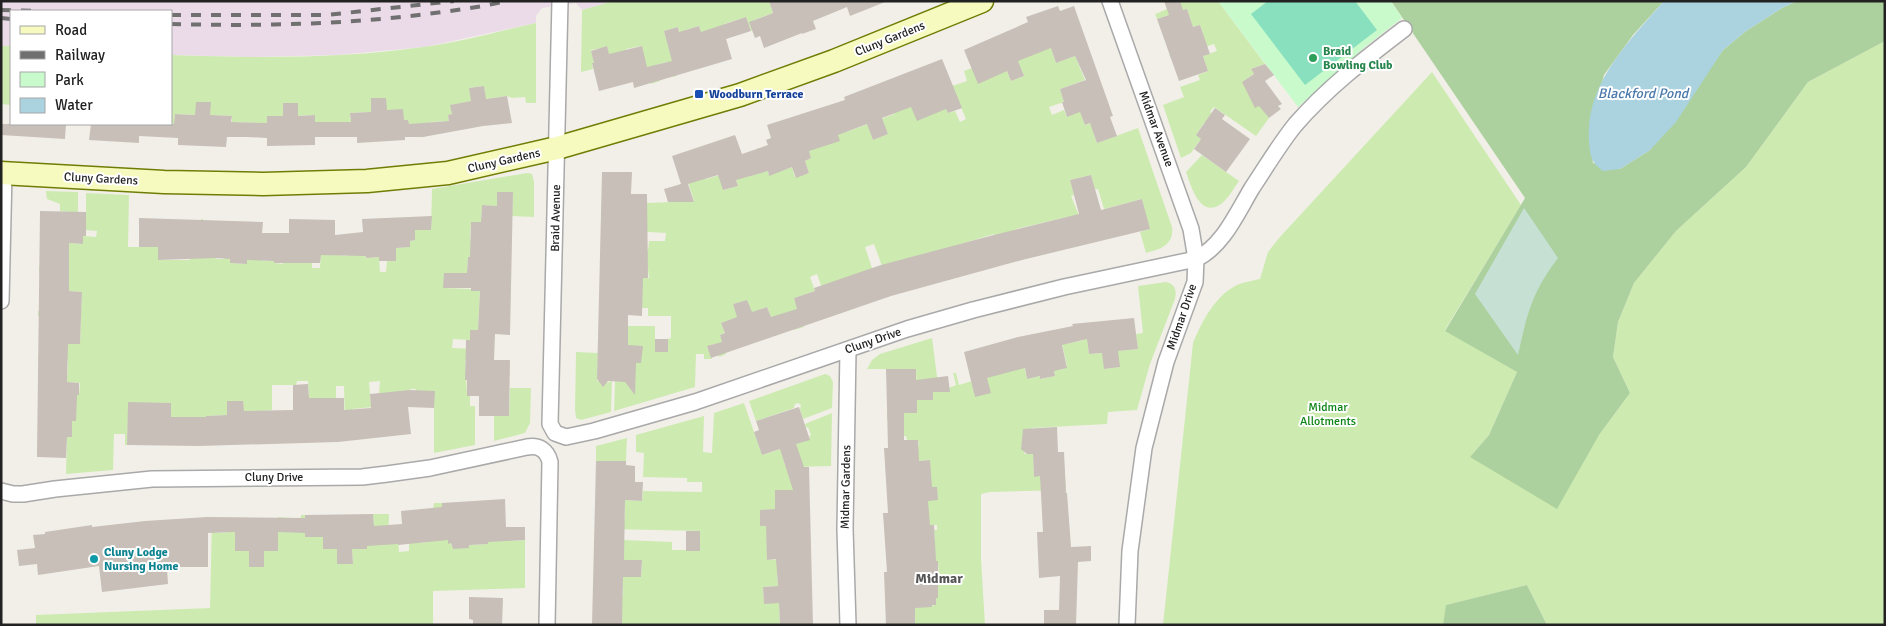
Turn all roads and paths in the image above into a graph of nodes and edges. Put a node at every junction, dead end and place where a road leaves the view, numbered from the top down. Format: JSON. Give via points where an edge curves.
{"nodes":[{"id":1,"x":982,"y":1,"type":"edge"},
{"id":2,"x":1110,"y":1,"type":"edge"},
{"id":3,"x":560,"y":5,"type":"edge"},
{"id":4,"x":1404,"y":29,"type":"dead end"},
{"id":5,"x":557,"y":148,"type":"junction"},
{"id":6,"x":2,"y":173,"type":"edge"},
{"id":7,"x":1196,"y":258,"type":"junction"},
{"id":8,"x":1,"y":300,"type":"edge"},
{"id":9,"x":848,"y":350,"type":"junction"},
{"id":10,"x":555,"y":433,"type":"joint"},
{"id":11,"x":2,"y":492,"type":"edge"},
{"id":12,"x":547,"y":625,"type":"edge"},
{"id":13,"x":848,"y":625,"type":"edge"},
{"id":14,"x":1127,"y":625,"type":"edge"}],
"edges":[{"from":1,"to":5,"type":"street","name":"Cluny Gardens","via":[[769,85]]},
{"from":2,"to":7,"type":"street","name":"Midmar Avenue","via":[[1191,229]]},
{"from":3,"to":5,"type":"street","name":"Braid Avenue"},
{"from":4,"to":7,"type":"street","via":[[1308,111],[1274,154],[1216,244]]},
{"from":5,"to":6,"type":"street","name":"Cluny Gardens","via":[[448,173],[314,184],[164,182]]},
{"from":5,"to":10,"type":"street","name":"Braid Avenue","via":[[550,424]]},
{"from":6,"to":8,"type":"street"},
{"from":7,"to":9,"type":"street","name":"Cluny Drive","via":[[1025,296],[907,329]]},
{"from":7,"to":14,"type":"street","name":"Midmar Drive","via":[[1195,282],[1169,352],[1144,448],[1132,538]]},
{"from":9,"to":10,"type":"street","name":"Cluny Drive","via":[[644,417],[566,437]]},
{"from":9,"to":13,"type":"street","name":"Midmar Gardens","via":[[845,529]]},
{"from":11,"to":12,"type":"street","name":"Cluny Drive","via":[[22,494],[152,479],[370,476],[430,468],[532,446],[543,449],[550,462]]}]}
